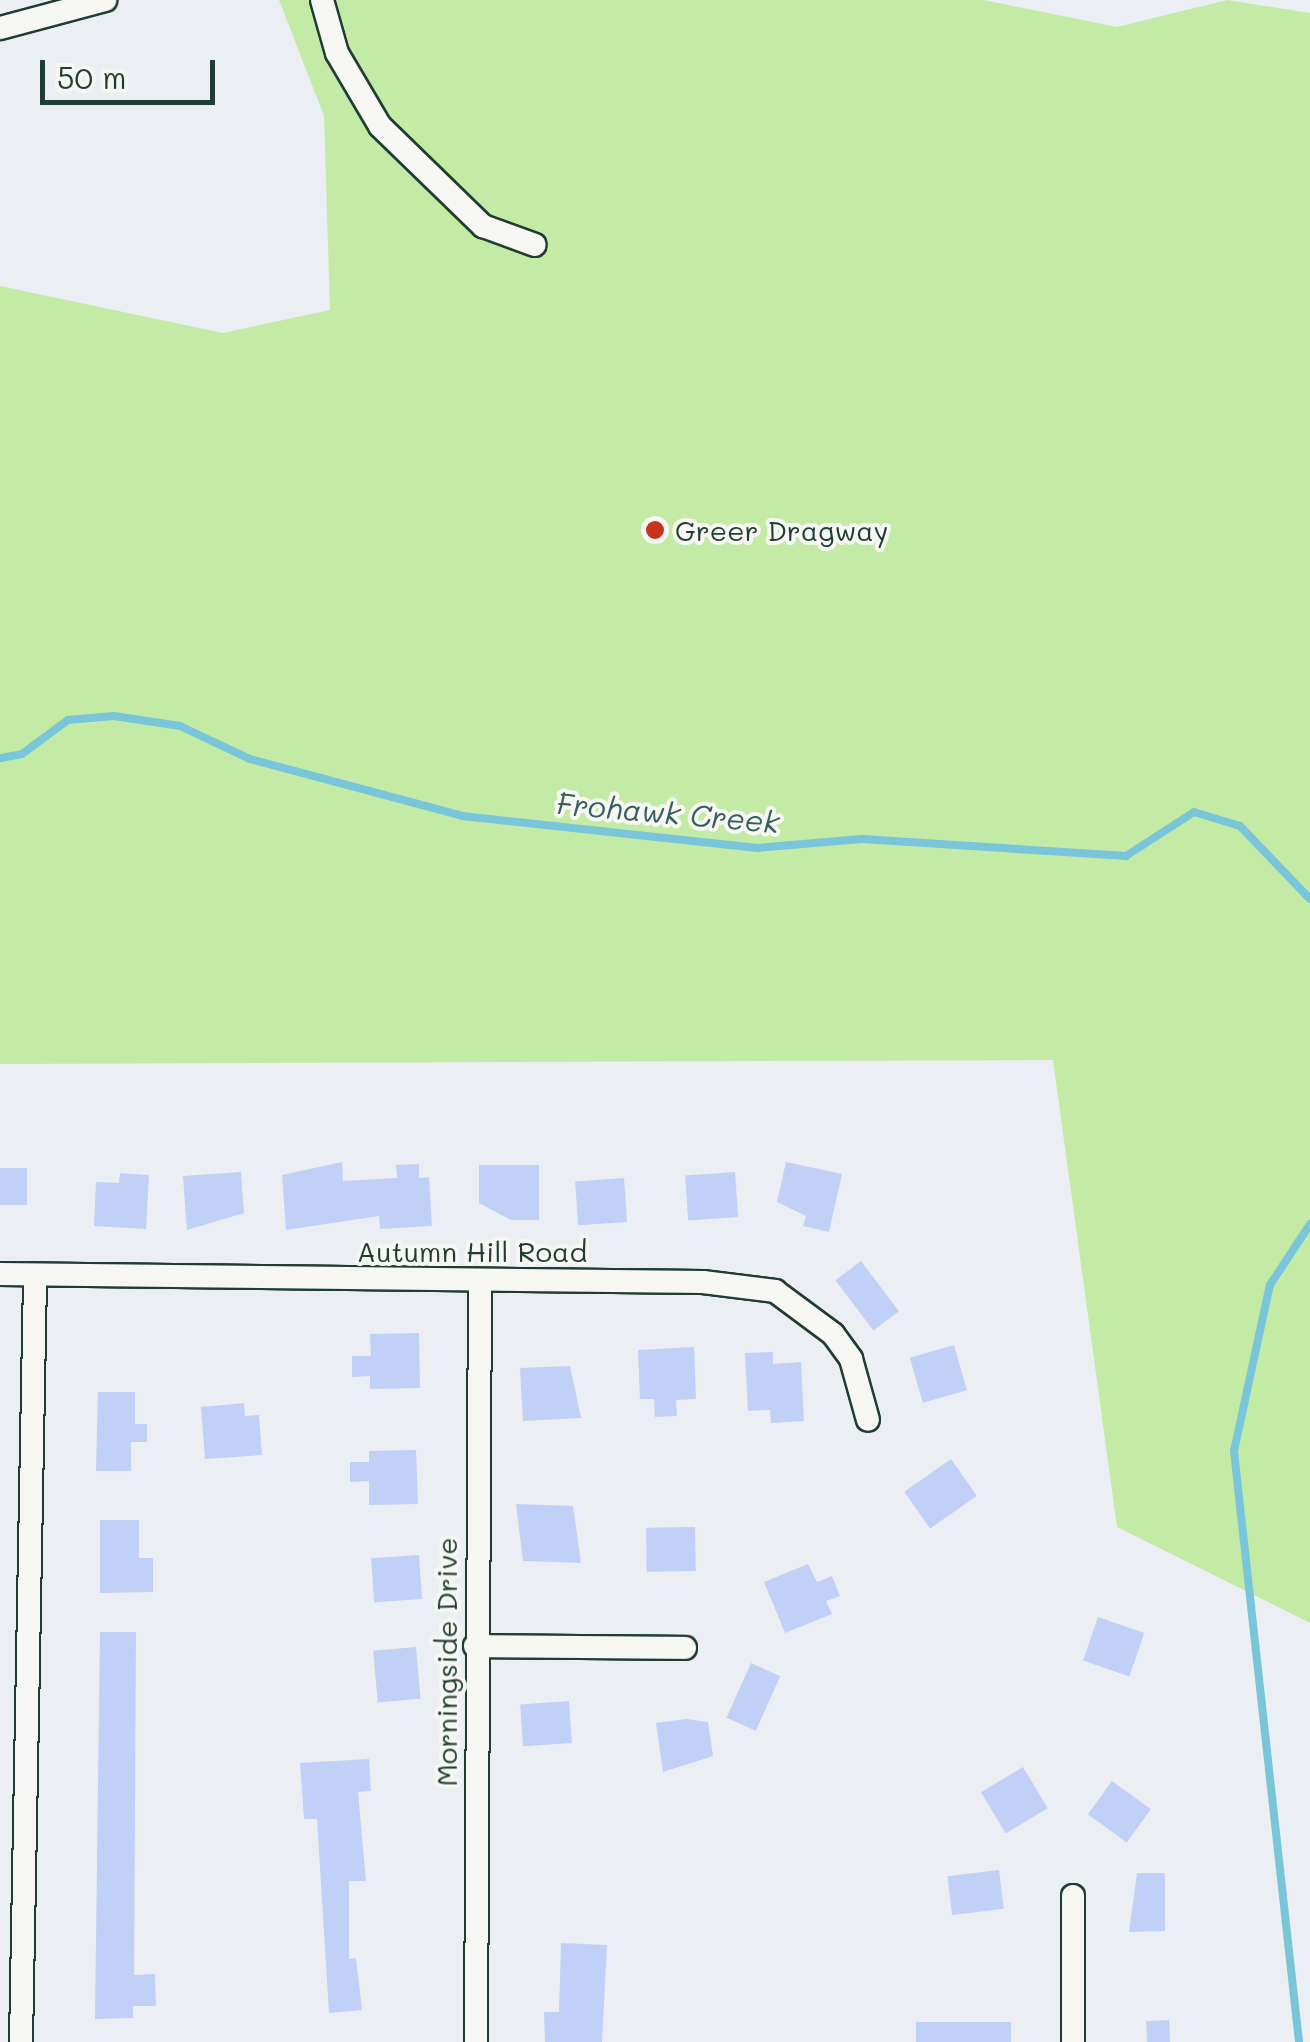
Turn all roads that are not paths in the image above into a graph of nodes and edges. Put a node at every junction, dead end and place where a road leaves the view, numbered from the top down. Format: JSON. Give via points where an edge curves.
{"nodes":[{"id":1,"x":105,"y":0,"type":"edge"},
{"id":2,"x":322,"y":0,"type":"edge"},
{"id":3,"x":0,"y":28,"type":"edge"},
{"id":4,"x":535,"y":244,"type":"dead end"},
{"id":5,"x":0,"y":1274,"type":"edge"},
{"id":6,"x":35,"y":1275,"type":"junction"},
{"id":7,"x":480,"y":1283,"type":"junction"},
{"id":8,"x":868,"y":1420,"type":"dead end"},
{"id":9,"x":475,"y":1646,"type":"junction"},
{"id":10,"x":686,"y":1648,"type":"dead end"},
{"id":11,"x":1073,"y":1896,"type":"dead end"},
{"id":12,"x":21,"y":2042,"type":"edge"},
{"id":13,"x":476,"y":2042,"type":"edge"},
{"id":14,"x":1072,"y":2042,"type":"edge"}],
"edges":[{"from":1,"to":3,"type":"street"},
{"from":2,"to":4,"type":"street","via":[[337,53],[380,126],[483,226]]},
{"from":5,"to":6,"type":"street","name":"Autumn Hill Road"},
{"from":6,"to":7,"type":"street","name":"Autumn Hill Road"},
{"from":6,"to":12,"type":"street"},
{"from":7,"to":8,"type":"street","name":"Autumn Hill Road","via":[[702,1282],[775,1292],[813,1312],[842,1346]]},
{"from":7,"to":9,"type":"street","name":"Morningside Drive"},
{"from":9,"to":10,"type":"street"},
{"from":9,"to":13,"type":"street","name":"Morningside Drive"},
{"from":11,"to":14,"type":"street"}]}
